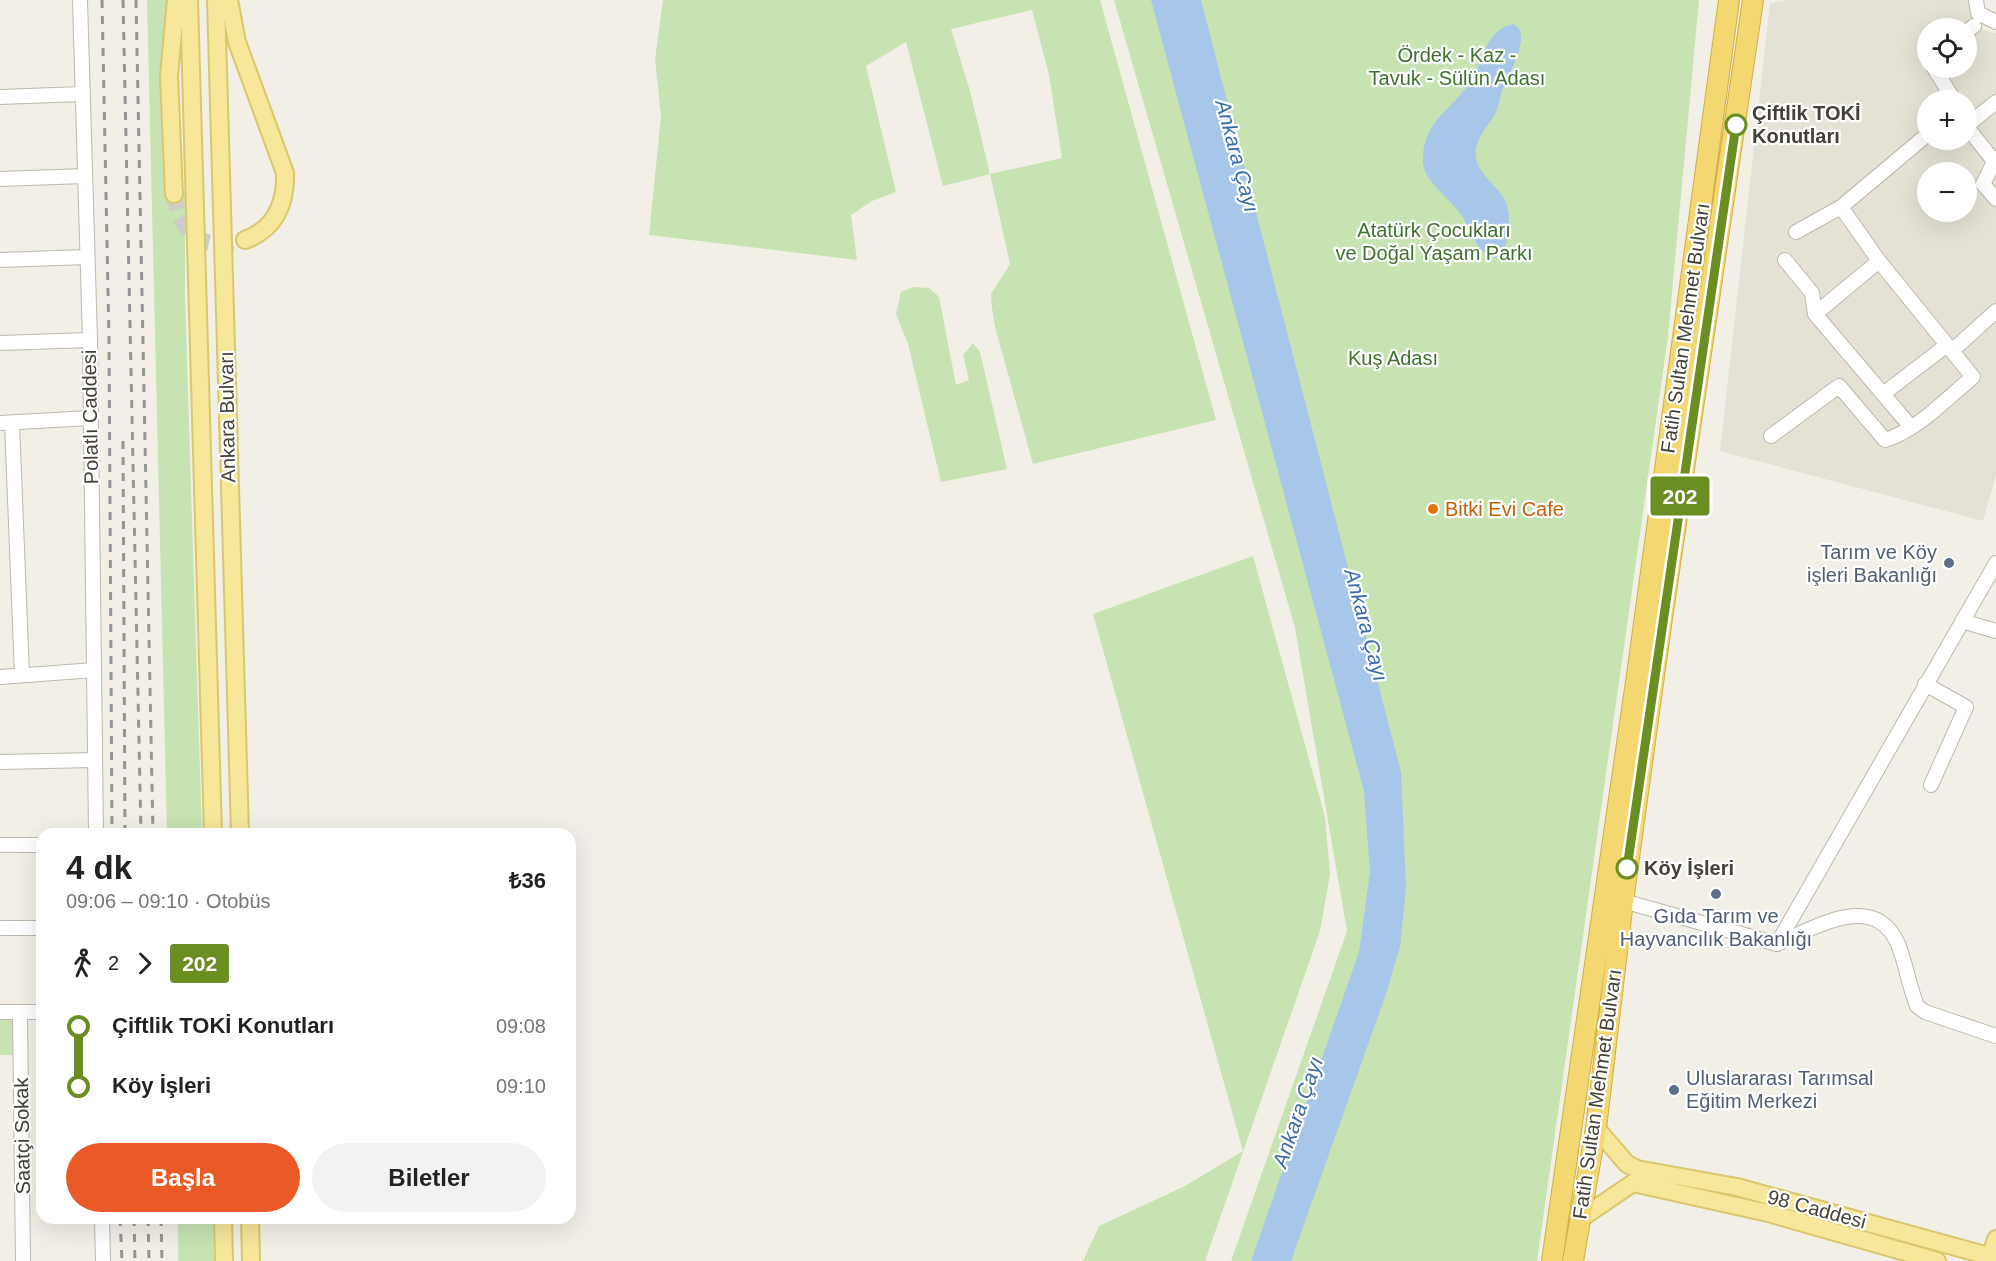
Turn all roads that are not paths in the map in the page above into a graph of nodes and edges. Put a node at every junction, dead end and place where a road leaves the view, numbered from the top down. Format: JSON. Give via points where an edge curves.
{"nodes":[{"id":1,"x":80,"y":0,"type":"edge"},
{"id":2,"x":176,"y":0,"type":"edge"},
{"id":3,"x":189,"y":0,"type":"edge"},
{"id":4,"x":216,"y":0,"type":"edge"},
{"id":5,"x":229,"y":0,"type":"edge"},
{"id":6,"x":1730,"y":0,"type":"edge"},
{"id":7,"x":1976,"y":0,"type":"edge"},
{"id":8,"x":1754,"y":3,"type":"edge"},
{"id":9,"x":1996,"y":22,"type":"edge"},
{"id":10,"x":82,"y":94,"type":"junction"},
{"id":11,"x":0,"y":97,"type":"edge"},
{"id":12,"x":1996,"y":102,"type":"edge"},
{"id":13,"x":1977,"y":116,"type":"edge"},
{"id":14,"x":1977,"y":139,"type":"edge"},
{"id":15,"x":1917,"y":143,"type":"edge"},
{"id":16,"x":1995,"y":159,"type":"edge"},
{"id":17,"x":84,"y":176,"type":"junction"},
{"id":18,"x":0,"y":179,"type":"edge"},
{"id":19,"x":174,"y":194,"type":"tunnel mouth"},
{"id":20,"x":1996,"y":200,"type":"edge"},
{"id":21,"x":1841,"y":207,"type":"junction"},
{"id":22,"x":1796,"y":232,"type":"dead end"},
{"id":23,"x":245,"y":240,"type":"tunnel mouth"},
{"id":24,"x":87,"y":257,"type":"junction"},
{"id":25,"x":0,"y":260,"type":"edge"},
{"id":26,"x":1785,"y":260,"type":"dead end"},
{"id":27,"x":1879,"y":261,"type":"junction"},
{"id":28,"x":1996,"y":310,"type":"edge"},
{"id":29,"x":1815,"y":314,"type":"junction"},
{"id":30,"x":90,"y":340,"type":"junction"},
{"id":31,"x":0,"y":343,"type":"edge"},
{"id":32,"x":1950,"y":348,"type":"junction"},
{"id":33,"x":1883,"y":394,"type":"junction"},
{"id":34,"x":90,"y":418,"type":"junction"},
{"id":35,"x":6,"y":423,"type":"edge"},
{"id":36,"x":1911,"y":427,"type":"junction"},
{"id":37,"x":1771,"y":436,"type":"dead end"},
{"id":38,"x":1996,"y":563,"type":"edge"},
{"id":39,"x":1962,"y":621,"type":"junction"},
{"id":40,"x":1996,"y":631,"type":"edge"},
{"id":41,"x":94,"y":670,"type":"junction"},
{"id":42,"x":22,"y":675,"type":"junction"},
{"id":43,"x":0,"y":677,"type":"edge"},
{"id":44,"x":1925,"y":684,"type":"junction"},
{"id":45,"x":95,"y":760,"type":"junction"},
{"id":46,"x":0,"y":762,"type":"edge"},
{"id":47,"x":1931,"y":785,"type":"dead end"},
{"id":48,"x":96,"y":828,"type":"edge"},
{"id":49,"x":213,"y":828,"type":"edge"},
{"id":50,"x":240,"y":828,"type":"edge"},
{"id":51,"x":0,"y":845,"type":"edge"},
{"id":52,"x":36,"y":845,"type":"edge"},
{"id":53,"x":1623,"y":901,"type":"junction"},
{"id":54,"x":0,"y":928,"type":"edge"},
{"id":55,"x":36,"y":928,"type":"edge"},
{"id":56,"x":1777,"y":944,"type":"junction"},
{"id":57,"x":0,"y":1012,"type":"edge"},
{"id":58,"x":20,"y":1012,"type":"junction"},
{"id":59,"x":36,"y":1012,"type":"edge"},
{"id":60,"x":1996,"y":1036,"type":"edge"},
{"id":61,"x":1596,"y":1128,"type":"junction"},
{"id":62,"x":1635,"y":1176,"type":"junction"},
{"id":63,"x":1580,"y":1218,"type":"junction"},
{"id":64,"x":102,"y":1224,"type":"edge"},
{"id":65,"x":223,"y":1224,"type":"edge"},
{"id":66,"x":250,"y":1224,"type":"edge"},
{"id":67,"x":1996,"y":1239,"type":"edge"},
{"id":68,"x":1992,"y":1258,"type":"edge"},
{"id":69,"x":23,"y":1261,"type":"edge"},
{"id":70,"x":103,"y":1261,"type":"edge"},
{"id":71,"x":224,"y":1261,"type":"edge"},
{"id":72,"x":251,"y":1261,"type":"edge"},
{"id":73,"x":1552,"y":1261,"type":"edge"},
{"id":74,"x":1573,"y":1261,"type":"edge"},
{"id":75,"x":1937,"y":1261,"type":"edge"}],
"edges":[{"from":1,"to":10,"type":"street","name":"Polatlı Caddesi"},
{"from":2,"to":19,"type":"main road","via":[[169,76]]},
{"from":3,"to":49,"type":"main road","name":"Ankara Bulvarı"},
{"from":4,"to":50,"type":"main road","name":"Ankara Bulvarı"},
{"from":5,"to":23,"type":"main road","via":[[237,42],[285,173],[286,188],[279,212],[262,232]]},
{"from":6,"to":73,"type":"highway","name":"Fatih Sultan Mehmet Bulvarı"},
{"from":7,"to":9,"type":"street","via":[[1978,13]]},
{"from":8,"to":53,"type":"highway","name":"Fatih Sultan Mehmet Bulvarı"},
{"from":10,"to":11,"type":"street"},
{"from":10,"to":17,"type":"street","name":"Polatlı Caddesi"},
{"from":12,"to":13,"type":"street"},
{"from":14,"to":16,"type":"street"},
{"from":15,"to":21,"type":"street"},
{"from":16,"to":20,"type":"street","via":[[1983,184]]},
{"from":17,"to":18,"type":"street"},
{"from":17,"to":24,"type":"street","name":"Polatlı Caddesi"},
{"from":21,"to":22,"type":"street"},
{"from":21,"to":27,"type":"street"},
{"from":24,"to":25,"type":"street"},
{"from":24,"to":30,"type":"street","name":"Polatlı Caddesi"},
{"from":26,"to":29,"type":"street","via":[[1812,293]]},
{"from":27,"to":29,"type":"street"},
{"from":27,"to":32,"type":"street"},
{"from":28,"to":32,"type":"street"},
{"from":29,"to":33,"type":"street"},
{"from":30,"to":31,"type":"street"},
{"from":30,"to":34,"type":"street","name":"Polatlı Caddesi"},
{"from":32,"to":33,"type":"street"},
{"from":32,"to":36,"type":"street","via":[[1973,377]]},
{"from":33,"to":36,"type":"street"},
{"from":34,"to":35,"type":"street"},
{"from":34,"to":41,"type":"street","name":"Polatlı Caddesi"},
{"from":35,"to":42,"type":"street"},
{"from":36,"to":37,"type":"street","via":[[1885,440],[1839,386]]},
{"from":38,"to":39,"type":"street"},
{"from":39,"to":40,"type":"street"},
{"from":39,"to":44,"type":"street"},
{"from":41,"to":42,"type":"street"},
{"from":41,"to":45,"type":"street","name":"Polatlı Caddesi"},
{"from":42,"to":43,"type":"street"},
{"from":44,"to":47,"type":"street","via":[[1966,707]]},
{"from":44,"to":56,"type":"street"},
{"from":45,"to":46,"type":"street"},
{"from":45,"to":48,"type":"street","name":"Polatlı Caddesi"},
{"from":51,"to":52,"type":"street"},
{"from":53,"to":56,"type":"street"},
{"from":53,"to":61,"type":"highway","name":"Fatih Sultan Mehmet Bulvarı"},
{"from":54,"to":55,"type":"street"},
{"from":56,"to":60,"type":"street","via":[[1838,919],[1872,917],[1894,937],[1917,1006]]},
{"from":57,"to":58,"type":"street"},
{"from":58,"to":59,"type":"street"},
{"from":58,"to":69,"type":"street","name":"Saatçi Sokak"},
{"from":61,"to":62,"type":"main road","name":"98 Caddesi"},
{"from":61,"to":63,"type":"highway","name":"Fatih Sultan Mehmet Bulvarı"},
{"from":62,"to":63,"type":"main road"},
{"from":62,"to":68,"type":"main road","name":"98 Caddesi","via":[[1737,1187]]},
{"from":62,"to":75,"type":"main road","name":"98 Caddesi"},
{"from":63,"to":74,"type":"highway","name":"Fatih Sultan Mehmet Bulvarı"},
{"from":64,"to":70,"type":"street"},
{"from":65,"to":71,"type":"main road"},
{"from":66,"to":72,"type":"main road"},
{"from":67,"to":68,"type":"main road"}]}
